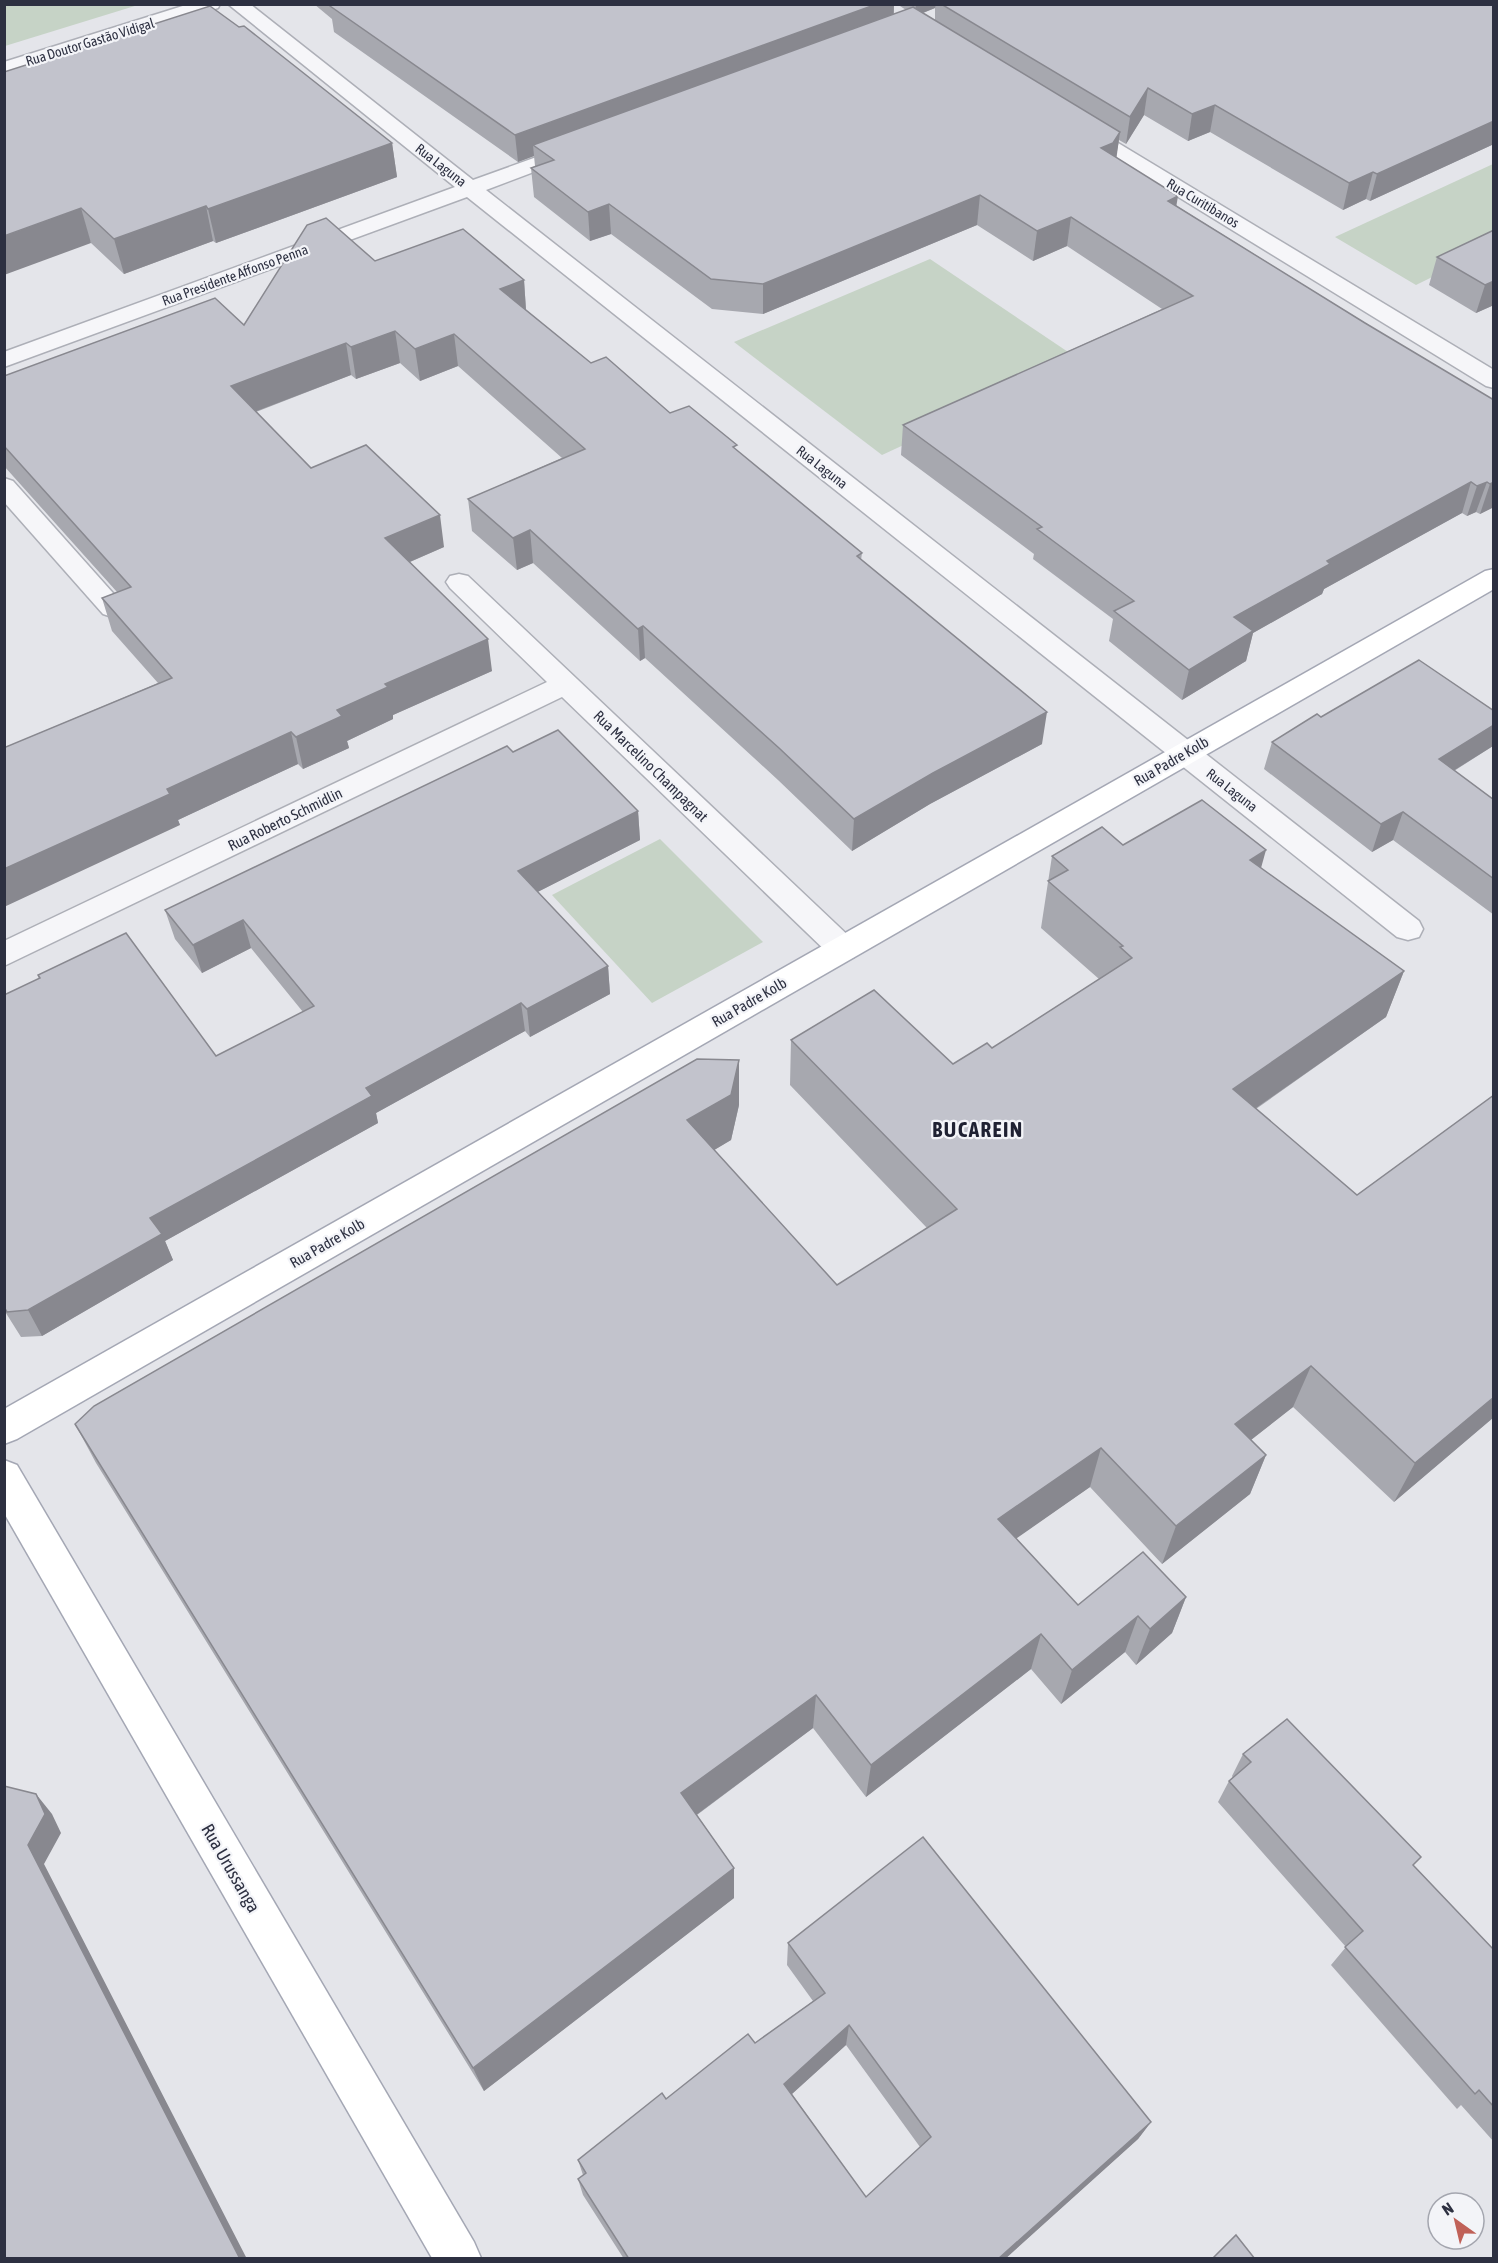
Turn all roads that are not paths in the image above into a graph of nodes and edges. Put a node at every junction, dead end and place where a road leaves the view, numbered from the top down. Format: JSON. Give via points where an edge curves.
{"nodes":[{"id":1,"x":211,"y":4,"type":"edge"},
{"id":2,"x":237,"y":4,"type":"edge"},
{"id":3,"x":4,"y":69,"type":"edge"},
{"id":4,"x":1058,"y":114,"type":"edge"},
{"id":5,"x":592,"y":144,"type":"edge"},
{"id":6,"x":470,"y":189,"type":"junction"},
{"id":7,"x":4,"y":360,"type":"edge"},
{"id":8,"x":1494,"y":381,"type":"edge"},
{"id":9,"x":4,"y":486,"type":"edge"},
{"id":10,"x":1494,"y":577,"type":"edge"},
{"id":11,"x":459,"y":582,"type":"dead end"},
{"id":12,"x":112,"y":608,"type":"edge"},
{"id":13,"x":565,"y":684,"type":"junction"},
{"id":14,"x":1186,"y":753,"type":"junction"},
{"id":15,"x":1408,"y":929,"type":"dead end"},
{"id":16,"x":843,"y":949,"type":"junction"},
{"id":17,"x":4,"y":955,"type":"edge"},
{"id":18,"x":4,"y":1428,"type":"edge"},
{"id":19,"x":4,"y":1477,"type":"edge"},
{"id":20,"x":458,"y":2259,"type":"edge"}],
"edges":[{"from":1,"to":3,"type":"street","name":"Rua Doutor Gastão Vidigal"},
{"from":2,"to":6,"type":"street","name":"Rua Laguna"},
{"from":4,"to":8,"type":"street","name":"Rua Curitibanos"},
{"from":5,"to":6,"type":"street","name":"Rua Presidente Affonso Penna"},
{"from":6,"to":7,"type":"street","name":"Rua Presidente Affonso Penna"},
{"from":6,"to":14,"type":"street","name":"Rua Laguna"},
{"from":9,"to":12,"type":"street"},
{"from":10,"to":14,"type":"main road","name":"Rua Padre Kolb"},
{"from":11,"to":13,"type":"street","name":"Rua Marcelino Champagnat"},
{"from":13,"to":16,"type":"street","name":"Rua Marcelino Champagnat"},
{"from":13,"to":17,"type":"street","name":"Rua Roberto Schmidlin"},
{"from":14,"to":15,"type":"street","name":"Rua Laguna"},
{"from":14,"to":16,"type":"main road","name":"Rua Padre Kolb"},
{"from":16,"to":18,"type":"main road","name":"Rua Padre Kolb"},
{"from":19,"to":20,"type":"main road","name":"Rua Urussanga"}]}
